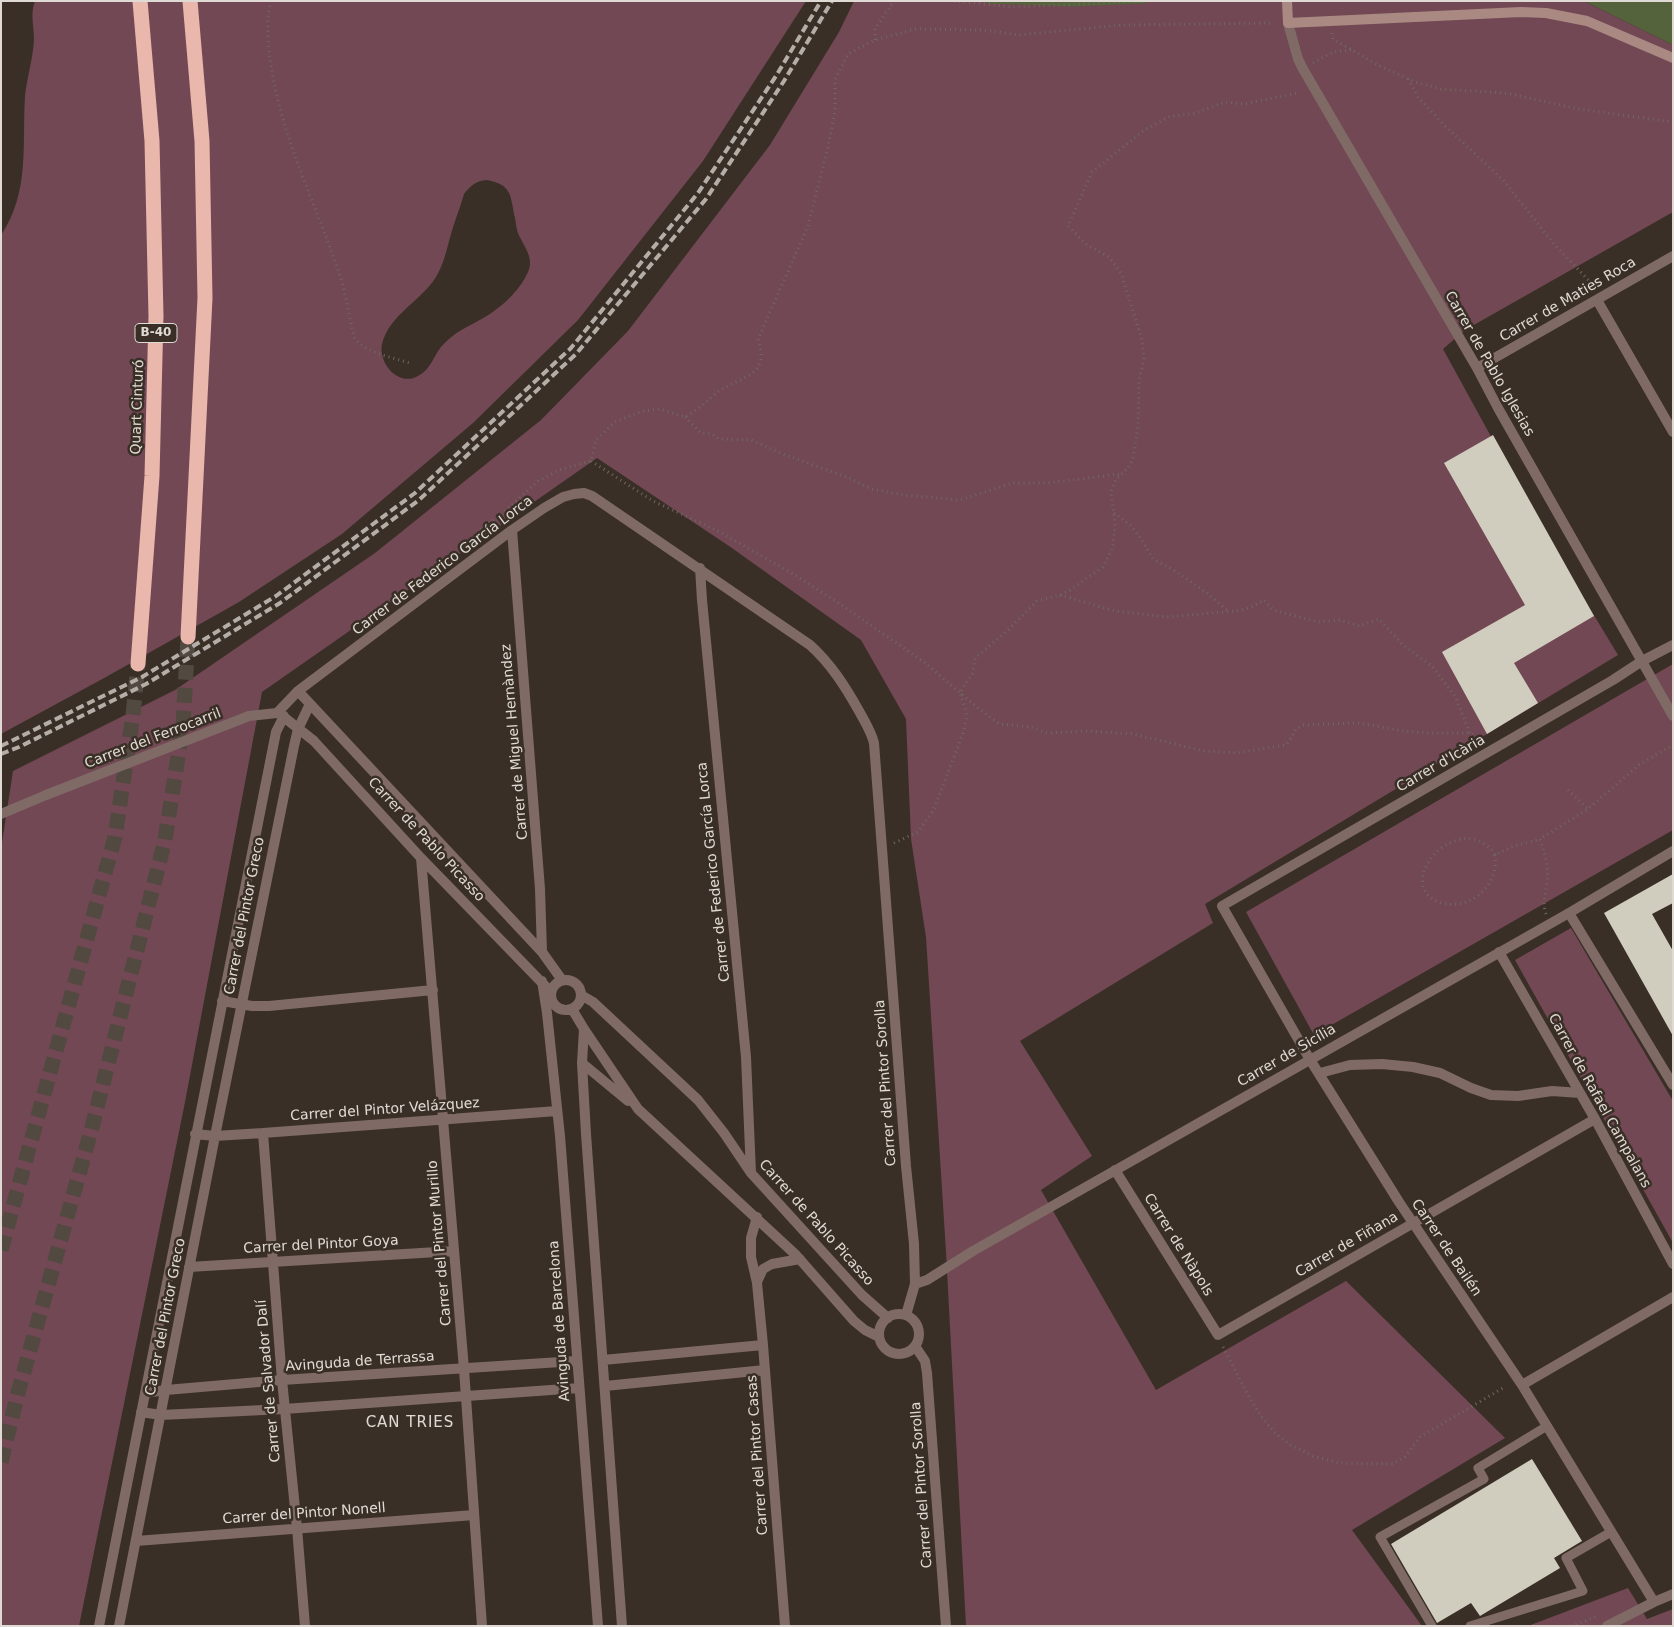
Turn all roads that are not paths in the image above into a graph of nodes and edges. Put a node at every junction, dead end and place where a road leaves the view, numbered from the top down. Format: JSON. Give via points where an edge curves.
{"nodes":[{"id":1,"x":140,"y":1,"type":"edge"},
{"id":2,"x":190,"y":1,"type":"edge"},
{"id":3,"x":1287,"y":1,"type":"edge"},
{"id":4,"x":1288,"y":23,"type":"junction"},
{"id":5,"x":1673,"y":58,"type":"edge"},
{"id":6,"x":1673,"y":256,"type":"edge"},
{"id":7,"x":1600,"y":298,"type":"junction"},
{"id":8,"x":1477,"y":368,"type":"junction"},
{"id":9,"x":1673,"y":432,"type":"edge"},
{"id":10,"x":512,"y":530,"type":"junction"},
{"id":11,"x":700,"y":568,"type":"junction"},
{"id":12,"x":188,"y":637,"type":"tunnel mouth"},
{"id":13,"x":1673,"y":645,"type":"edge"},
{"id":14,"x":1642,"y":661,"type":"junction"},
{"id":15,"x":138,"y":664,"type":"tunnel mouth"},
{"id":16,"x":298,"y":691,"type":"junction"},
{"id":17,"x":310,"y":704,"type":"junction"},
{"id":18,"x":280,"y":714,"type":"junction"},
{"id":19,"x":1673,"y":716,"type":"edge"},
{"id":20,"x":298,"y":729,"type":"junction"},
{"id":21,"x":1,"y":814,"type":"edge"},
{"id":22,"x":882,"y":848,"type":"joint"},
{"id":23,"x":1673,"y":851,"type":"edge"},
{"id":24,"x":422,"y":858,"type":"junction"},
{"id":25,"x":1222,"y":906,"type":"joint"},
{"id":26,"x":1569,"y":913,"type":"junction"},
{"id":27,"x":542,"y":952,"type":"junction"},
{"id":28,"x":1499,"y":952,"type":"junction"},
{"id":29,"x":562,"y":980,"type":"junction"},
{"id":30,"x":542,"y":981,"type":"junction"},
{"id":31,"x":432,"y":990,"type":"junction"},
{"id":32,"x":551,"y":992,"type":"junction"},
{"id":33,"x":581,"y":995,"type":"junction"},
{"id":34,"x":222,"y":1001,"type":"junction"},
{"id":35,"x":241,"y":1004,"type":"junction"},
{"id":36,"x":553,"y":1004,"type":"junction"},
{"id":37,"x":572,"y":1009,"type":"junction"},
{"id":38,"x":547,"y":1013,"type":"junction"},
{"id":39,"x":584,"y":1029,"type":"junction"},
{"id":40,"x":1310,"y":1058,"type":"junction"},
{"id":41,"x":582,"y":1063,"type":"junction"},
{"id":42,"x":1320,"y":1073,"type":"junction"},
{"id":43,"x":1673,"y":1084,"type":"edge"},
{"id":44,"x":1580,"y":1093,"type":"junction"},
{"id":45,"x":638,"y":1109,"type":"junction"},
{"id":46,"x":557,"y":1111,"type":"junction"},
{"id":47,"x":1595,"y":1119,"type":"junction"},
{"id":48,"x":443,"y":1120,"type":"junction"},
{"id":49,"x":263,"y":1133,"type":"junction"},
{"id":50,"x":195,"y":1134,"type":"junction"},
{"id":51,"x":215,"y":1136,"type":"junction"},
{"id":52,"x":1115,"y":1170,"type":"junction"},
{"id":53,"x":751,"y":1173,"type":"junction"},
{"id":54,"x":757,"y":1218,"type":"junction"},
{"id":55,"x":1413,"y":1223,"type":"junction"},
{"id":56,"x":454,"y":1251,"type":"junction"},
{"id":57,"x":800,"y":1259,"type":"junction"},
{"id":58,"x":272,"y":1262,"type":"junction"},
{"id":59,"x":1673,"y":1264,"type":"edge"},
{"id":60,"x":189,"y":1267,"type":"junction"},
{"id":61,"x":757,"y":1283,"type":"junction"},
{"id":62,"x":915,"y":1284,"type":"junction"},
{"id":63,"x":1673,"y":1298,"type":"edge"},
{"id":64,"x":906,"y":1315,"type":"junction"},
{"id":65,"x":888,"y":1318,"type":"junction"},
{"id":66,"x":1218,"y":1334,"type":"joint"},
{"id":67,"x":879,"y":1337,"type":"junction"},
{"id":68,"x":763,"y":1346,"type":"junction"},
{"id":69,"x":915,"y":1346,"type":"junction"},
{"id":70,"x":602,"y":1360,"type":"junction"},
{"id":71,"x":576,"y":1361,"type":"junction"},
{"id":72,"x":464,"y":1369,"type":"junction"},
{"id":73,"x":765,"y":1370,"type":"junction"},
{"id":74,"x":282,"y":1380,"type":"junction"},
{"id":75,"x":1522,"y":1385,"type":"junction"},
{"id":76,"x":605,"y":1386,"type":"junction"},
{"id":77,"x":579,"y":1388,"type":"junction"},
{"id":78,"x":166,"y":1390,"type":"junction"},
{"id":79,"x":145,"y":1393,"type":"junction"},
{"id":80,"x":466,"y":1396,"type":"junction"},
{"id":81,"x":284,"y":1409,"type":"junction"},
{"id":82,"x":141,"y":1412,"type":"junction"},
{"id":83,"x":160,"y":1415,"type":"junction"},
{"id":84,"x":1547,"y":1426,"type":"junction"},
{"id":85,"x":474,"y":1515,"type":"junction"},
{"id":86,"x":297,"y":1528,"type":"junction"},
{"id":87,"x":1611,"y":1532,"type":"junction"},
{"id":88,"x":136,"y":1541,"type":"junction"},
{"id":89,"x":1673,"y":1594,"type":"edge"},
{"id":90,"x":1654,"y":1602,"type":"junction"},
{"id":91,"x":99,"y":1626,"type":"edge"},
{"id":92,"x":119,"y":1626,"type":"edge"},
{"id":93,"x":305,"y":1626,"type":"edge"},
{"id":94,"x":482,"y":1626,"type":"edge"},
{"id":95,"x":598,"y":1626,"type":"edge"},
{"id":96,"x":622,"y":1626,"type":"edge"},
{"id":97,"x":785,"y":1626,"type":"edge"},
{"id":98,"x":946,"y":1626,"type":"edge"},
{"id":99,"x":1432,"y":1626,"type":"edge"},
{"id":100,"x":1470,"y":1626,"type":"edge"},
{"id":101,"x":1607,"y":1626,"type":"edge"}],
"edges":[{"from":1,"to":15,"type":"highway","name":"Quart Cinturó","number":"B-40","via":[[152,141],[156,316],[152,476]]},
{"from":2,"to":12,"type":"highway","via":[[202,141],[204,298]]},
{"from":3,"to":4,"type":"main road"},
{"from":4,"to":5,"type":"main road","via":[[1546,13],[1594,24]]},
{"from":4,"to":8,"type":"street","name":"Carrer de Pablo Iglesias","via":[[1303,69]]},
{"from":6,"to":7,"type":"street","name":"Carrer de Maties Roca"},
{"from":7,"to":8,"type":"street","name":"Carrer de Maties Roca"},
{"from":7,"to":9,"type":"street"},
{"from":8,"to":14,"type":"street","name":"Carrer de Pablo Iglesias"},
{"from":10,"to":11,"type":"street","name":"Carrer de Federico García Lorca","via":[[555,501],[584,494],[592,496]]},
{"from":10,"to":16,"type":"street","name":"Carrer de Federico García Lorca"},
{"from":10,"to":27,"type":"street","name":"Carrer de Miguel Hernàndez"},
{"from":11,"to":22,"type":"street","name":"Carrer de Federico García Lorca","via":[[810,645],[826,659],[843,682],[874,743]]},
{"from":11,"to":53,"type":"street","name":"Carrer de Federico García Lorca","via":[[746,1057]]},
{"from":13,"to":14,"type":"street","name":"Carrer d'Icària"},
{"from":14,"to":19,"type":"street","name":"Carrer de Pablo Iglesias"},
{"from":14,"to":25,"type":"street","name":"Carrer d'Icària"},
{"from":16,"to":17,"type":"street","name":"Carrer de Pablo Picasso"},
{"from":16,"to":18,"type":"street"},
{"from":17,"to":20,"type":"street","name":"Carrer del Pintor Greco"},
{"from":17,"to":27,"type":"street","name":"Carrer de Pablo Picasso"},
{"from":18,"to":20,"type":"street","name":"Carrer de Pablo Picasso"},
{"from":18,"to":21,"type":"street","name":"Carrer del Ferrocarril","bridge":true,"via":[[249,716]]},
{"from":18,"to":34,"type":"street","name":"Carrer del Pintor Greco"},
{"from":20,"to":24,"type":"street","name":"Carrer de Pablo Picasso","via":[[314,741]]},
{"from":20,"to":35,"type":"street","name":"Carrer del Pintor Greco"},
{"from":22,"to":62,"type":"street","name":"Carrer del Pintor Sorolla"},
{"from":23,"to":26,"type":"street","name":"Carrer de Sicília"},
{"from":24,"to":30,"type":"street","name":"Carrer de Pablo Picasso"},
{"from":24,"to":31,"type":"street","name":"Carrer del Pintor Murillo"},
{"from":25,"to":40,"type":"street","name":"Carrer de Bailén"},
{"from":26,"to":28,"type":"street","name":"Carrer de Sicília"},
{"from":26,"to":43,"type":"street"},
{"from":27,"to":29,"type":"street","name":"Carrer de Pablo Picasso"},
{"from":28,"to":40,"type":"street","name":"Carrer de Sicília"},
{"from":28,"to":44,"type":"street","name":"Carrer de Rafael Campalans"},
{"from":29,"to":32,"type":"street","via":[[554,985]]},
{"from":29,"to":33,"type":"street","via":[[576,983]]},
{"from":30,"to":32,"type":"street","name":"Carrer de Pablo Picasso"},
{"from":30,"to":38,"type":"street","name":"Avinguda de Barcelona"},
{"from":31,"to":35,"type":"street","via":[[269,1006]]},
{"from":31,"to":48,"type":"street","name":"Carrer del Pintor Murillo"},
{"from":32,"to":36,"type":"street"},
{"from":33,"to":37,"type":"street"},
{"from":33,"to":53,"type":"street","name":"Carrer de Pablo Picasso","via":[[593,1002],[698,1100]]},
{"from":34,"to":35,"type":"street"},
{"from":34,"to":50,"type":"street","name":"Carrer del Pintor Greco"},
{"from":35,"to":51,"type":"street","name":"Carrer del Pintor Greco"},
{"from":36,"to":37,"type":"street","via":[[560,1009]]},
{"from":36,"to":38,"type":"street"},
{"from":37,"to":39,"type":"street"},
{"from":38,"to":46,"type":"street","name":"Avinguda de Barcelona"},
{"from":39,"to":41,"type":"street"},
{"from":39,"to":45,"type":"street"},
{"from":40,"to":42,"type":"street","name":"Carrer de Bailén"},
{"from":40,"to":52,"type":"street","name":"Carrer de Sicília"},
{"from":41,"to":45,"type":"street"},
{"from":41,"to":70,"type":"street"},
{"from":42,"to":44,"type":"street","via":[[1350,1065],[1382,1064],[1440,1073],[1492,1095],[1518,1096],[1552,1091]]},
{"from":42,"to":55,"type":"street","name":"Carrer de Bailén"},
{"from":44,"to":47,"type":"street","name":"Carrer de Rafael Campalans"},
{"from":45,"to":54,"type":"street"},
{"from":46,"to":48,"type":"street","name":"Carrer del Pintor Velázquez"},
{"from":46,"to":71,"type":"street","name":"Avinguda de Barcelona"},
{"from":47,"to":55,"type":"street","name":"Carrer de Fiñana"},
{"from":47,"to":59,"type":"street","name":"Carrer de Rafael Campalans"},
{"from":48,"to":49,"type":"street","name":"Carrer del Pintor Velázquez"},
{"from":48,"to":56,"type":"street","name":"Carrer del Pintor Murillo"},
{"from":49,"to":51,"type":"street","name":"Carrer del Pintor Velázquez"},
{"from":49,"to":58,"type":"street","name":"Carrer de Salvador Dalí"},
{"from":50,"to":51,"type":"street"},
{"from":50,"to":79,"type":"street","name":"Carrer del Pintor Greco"},
{"from":51,"to":60,"type":"street","name":"Carrer del Pintor Greco"},
{"from":52,"to":62,"type":"street","name":"Carrer de Sicília"},
{"from":52,"to":66,"type":"street","name":"Carrer de Nàpols"},
{"from":53,"to":65,"type":"street","name":"Carrer de Pablo Picasso","via":[[862,1295]]},
{"from":54,"to":57,"type":"street"},
{"from":54,"to":61,"type":"street","name":"Carrer del Pintor Casas","via":[[751,1238],[751,1257]]},
{"from":55,"to":66,"type":"street","name":"Carrer de Fiñana"},
{"from":55,"to":75,"type":"street","name":"Carrer de Bailén"},
{"from":56,"to":58,"type":"street","name":"Carrer del Pintor Goya"},
{"from":56,"to":72,"type":"street","name":"Carrer del Pintor Murillo"},
{"from":57,"to":61,"type":"street","via":[[762,1269]]},
{"from":57,"to":67,"type":"street","via":[[854,1321]]},
{"from":58,"to":60,"type":"street","name":"Carrer del Pintor Goya"},
{"from":58,"to":74,"type":"street","name":"Carrer de Salvador Dalí"},
{"from":60,"to":78,"type":"street","name":"Carrer del Pintor Greco"},
{"from":61,"to":68,"type":"street","name":"Carrer del Pintor Casas"},
{"from":62,"to":64,"type":"street","name":"Carrer del Pintor Sorolla"},
{"from":63,"to":75,"type":"street"},
{"from":64,"to":65,"type":"street"},
{"from":64,"to":69,"type":"street","via":[[919,1329]]},
{"from":65,"to":67,"type":"street","via":[[881,1326]]},
{"from":67,"to":69,"type":"street","via":[[892,1353],[904,1354]]},
{"from":68,"to":70,"type":"street"},
{"from":68,"to":73,"type":"street","name":"Carrer del Pintor Casas"},
{"from":69,"to":98,"type":"street","name":"Carrer del Pintor Sorolla","via":[[925,1361],[927,1372]]},
{"from":70,"to":76,"type":"street"},
{"from":71,"to":72,"type":"street","name":"Avinguda de Terrassa"},
{"from":71,"to":77,"type":"street","name":"Avinguda de Barcelona"},
{"from":72,"to":74,"type":"street","name":"Avinguda de Terrassa"},
{"from":72,"to":80,"type":"street","name":"Carrer del Pintor Murillo"},
{"from":73,"to":76,"type":"street"},
{"from":73,"to":97,"type":"street","name":"Carrer del Pintor Casas"},
{"from":74,"to":78,"type":"street","name":"Avinguda de Terrassa"},
{"from":74,"to":81,"type":"street","name":"Carrer de Salvador Dalí"},
{"from":75,"to":84,"type":"street","name":"Carrer de Bailén"},
{"from":76,"to":96,"type":"street"},
{"from":77,"to":80,"type":"street"},
{"from":77,"to":95,"type":"street","name":"Avinguda de Barcelona"},
{"from":78,"to":79,"type":"street","name":"Avinguda de Terrassa"},
{"from":78,"to":83,"type":"street","name":"Carrer del Pintor Greco"},
{"from":79,"to":82,"type":"street","name":"Carrer del Pintor Greco"},
{"from":80,"to":81,"type":"street"},
{"from":80,"to":85,"type":"street","name":"Carrer del Pintor Murillo"},
{"from":81,"to":83,"type":"street"},
{"from":81,"to":86,"type":"street","name":"Carrer de Salvador Dalí"},
{"from":82,"to":83,"type":"street","name":"Carrer del Pintor Greco"},
{"from":82,"to":91,"type":"street","name":"Carrer del Pintor Greco"},
{"from":83,"to":88,"type":"street","name":"Carrer del Pintor Greco"},
{"from":84,"to":87,"type":"street","name":"Carrer de Bailén"},
{"from":84,"to":99,"type":"lane","via":[[1478,1468],[1484,1479],[1380,1537]]},
{"from":85,"to":86,"type":"street","name":"Carrer del Pintor Nonell"},
{"from":85,"to":94,"type":"street","name":"Carrer del Pintor Murillo"},
{"from":86,"to":88,"type":"street","name":"Carrer del Pintor Nonell"},
{"from":86,"to":93,"type":"street","name":"Carrer de Salvador Dalí"},
{"from":87,"to":90,"type":"street","name":"Carrer de Bailén"},
{"from":87,"to":100,"type":"lane","via":[[1566,1558],[1584,1590]]},
{"from":88,"to":92,"type":"street","name":"Carrer del Pintor Greco"},
{"from":89,"to":90,"type":"street"},
{"from":90,"to":101,"type":"street"}]}
